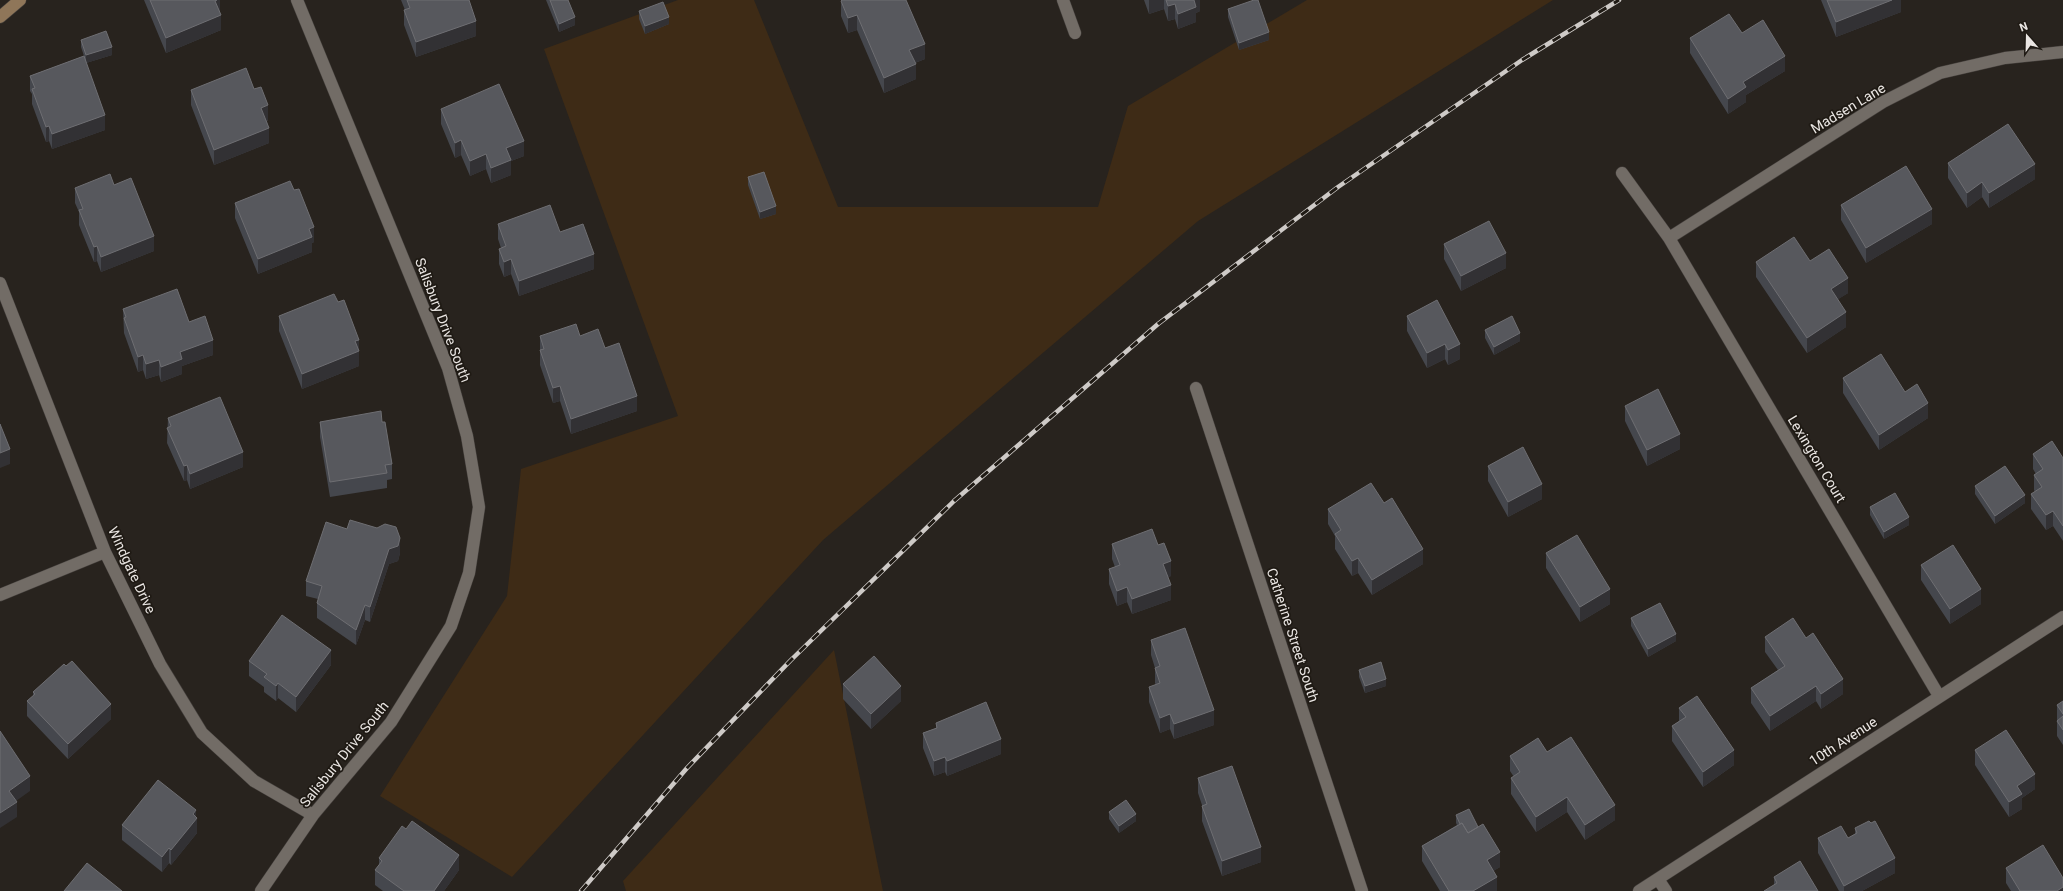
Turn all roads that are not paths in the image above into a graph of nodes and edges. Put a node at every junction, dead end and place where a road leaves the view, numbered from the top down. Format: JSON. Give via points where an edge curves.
{"nodes":[{"id":1,"x":20,"y":0,"type":"edge"},
{"id":2,"x":297,"y":0,"type":"edge"},
{"id":3,"x":1063,"y":0,"type":"edge"},
{"id":4,"x":0,"y":17,"type":"edge"},
{"id":5,"x":1075,"y":33,"type":"dead end"},
{"id":6,"x":2063,"y":52,"type":"edge"},
{"id":7,"x":1622,"y":173,"type":"dead end"},
{"id":8,"x":1668,"y":238,"type":"junction"},
{"id":9,"x":0,"y":283,"type":"edge"},
{"id":10,"x":1196,"y":388,"type":"dead end"},
{"id":11,"x":105,"y":552,"type":"junction"},
{"id":12,"x":0,"y":595,"type":"edge"},
{"id":13,"x":2063,"y":617,"type":"edge"},
{"id":14,"x":1939,"y":696,"type":"junction"},
{"id":15,"x":313,"y":815,"type":"junction"},
{"id":16,"x":1658,"y":879,"type":"junction"},
{"id":17,"x":261,"y":891,"type":"edge"},
{"id":18,"x":1362,"y":891,"type":"edge"},
{"id":19,"x":1639,"y":891,"type":"edge"},
{"id":20,"x":1666,"y":891,"type":"edge"}],
"edges":[{"from":1,"to":4,"type":"street"},
{"from":2,"to":15,"type":"street","name":"Salisbury Drive South","via":[[448,368],[466,436],[479,507],[469,573],[451,626],[391,722]]},
{"from":3,"to":5,"type":"street"},
{"from":6,"to":8,"type":"street","name":"Madsen Lane","via":[[2005,58],[1940,73],[1883,102]]},
{"from":7,"to":8,"type":"street","name":"Lexington Court"},
{"from":8,"to":14,"type":"street","name":"Lexington Court"},
{"from":9,"to":11,"type":"street","name":"Windgate Drive"},
{"from":10,"to":18,"type":"street","name":"Catherine Street South"},
{"from":11,"to":12,"type":"street"},
{"from":11,"to":15,"type":"street","name":"Windgate Drive","via":[[160,664],[202,733],[254,781]]},
{"from":13,"to":14,"type":"street","name":"10th Avenue"},
{"from":14,"to":16,"type":"street","name":"10th Avenue"},
{"from":15,"to":17,"type":"street","name":"Salisbury Drive South"},
{"from":16,"to":19,"type":"street","name":"10th Avenue"},
{"from":16,"to":20,"type":"street"}]}
